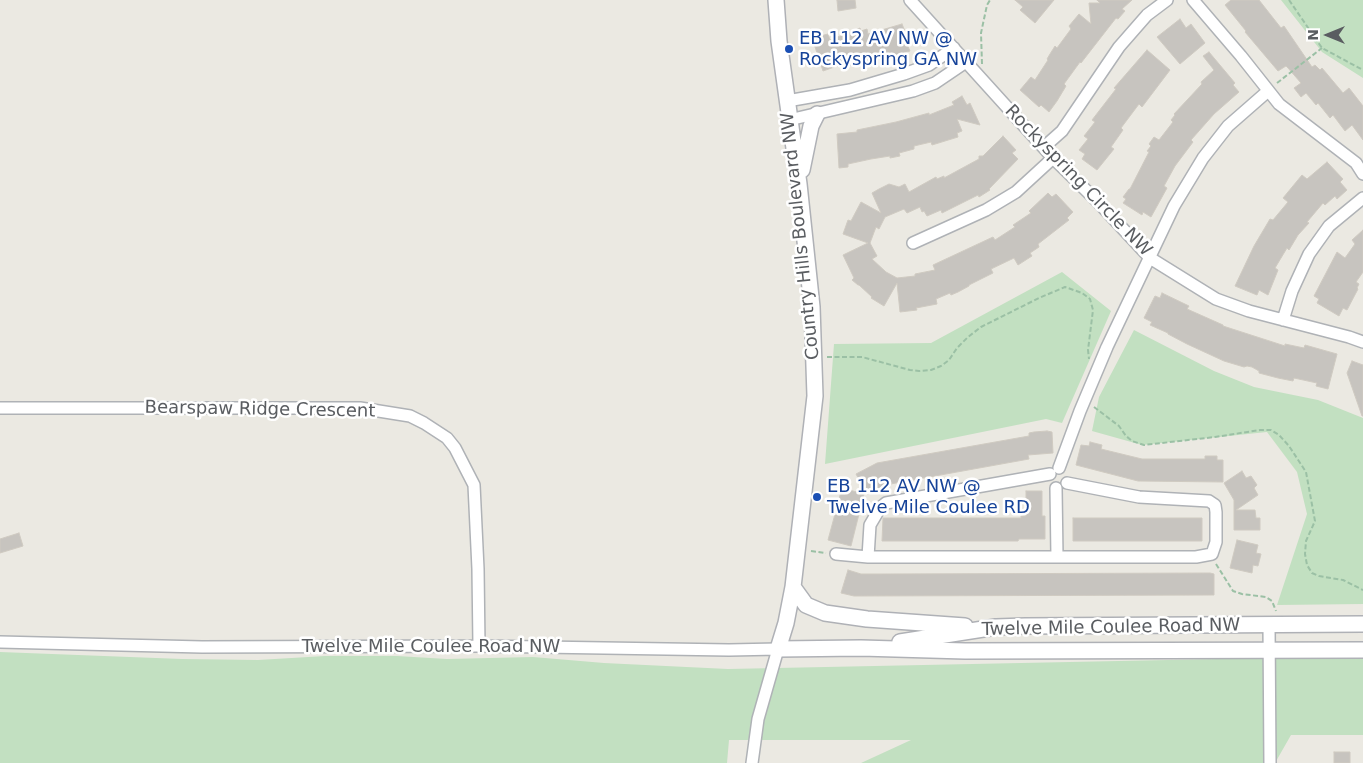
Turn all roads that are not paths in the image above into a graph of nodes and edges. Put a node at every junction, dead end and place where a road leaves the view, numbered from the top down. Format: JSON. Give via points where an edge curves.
{"nodes":[{"id":1,"x":776,"y":0,"type":"edge"},
{"id":2,"x":910,"y":0,"type":"edge"},
{"id":3,"x":1167,"y":0,"type":"edge"},
{"id":4,"x":1192,"y":0,"type":"edge"},
{"id":5,"x":954,"y":48,"type":"junction"},
{"id":6,"x":966,"y":62,"type":"junction"},
{"id":7,"x":1268,"y":91,"type":"junction"},
{"id":8,"x":786,"y":101,"type":"junction"},
{"id":9,"x":817,"y":114,"type":"junction"},
{"id":10,"x":789,"y":120,"type":"junction"},
{"id":11,"x":1044,"y":147,"type":"junction"},
{"id":12,"x":1052,"y":158,"type":"junction"},
{"id":13,"x":1363,"y":174,"type":"edge"},
{"id":14,"x":800,"y":184,"type":"junction"},
{"id":15,"x":1363,"y":198,"type":"edge"},
{"id":16,"x":913,"y":243,"type":"dead end"},
{"id":17,"x":1150,"y":258,"type":"junction"},
{"id":18,"x":1283,"y":320,"type":"junction"},
{"id":19,"x":1363,"y":342,"type":"edge"},
{"id":20,"x":0,"y":408,"type":"edge"},
{"id":21,"x":1054,"y":471,"type":"junction"},
{"id":22,"x":1062,"y":485,"type":"junction"},
{"id":23,"x":836,"y":554,"type":"road end"},
{"id":24,"x":868,"y":557,"type":"junction"},
{"id":25,"x":1057,"y":557,"type":"junction"},
{"id":26,"x":793,"y":587,"type":"junction"},
{"id":27,"x":1363,"y":624,"type":"edge"},
{"id":28,"x":1273,"y":625,"type":"junction"},
{"id":29,"x":996,"y":628,"type":"junction"},
{"id":30,"x":0,"y":642,"type":"edge"},
{"id":31,"x":479,"y":646,"type":"junction"},
{"id":32,"x":861,"y":648,"type":"junction"},
{"id":33,"x":778,"y":649,"type":"junction"},
{"id":34,"x":1363,"y":650,"type":"edge"},
{"id":35,"x":1269,"y":651,"type":"junction"},
{"id":36,"x":752,"y":763,"type":"edge"},
{"id":37,"x":1270,"y":763,"type":"edge"}],
"edges":[{"from":1,"to":8,"type":"main road","name":"Country Hills Boulevard NW"},
{"from":2,"to":5,"type":"street","name":"Rockyspring Circle NW"},
{"from":3,"to":11,"type":"street","via":[[1147,14],[1119,47],[1062,131]]},
{"from":4,"to":7,"type":"street"},
{"from":5,"to":6,"type":"street","name":"Rockyspring Circle NW"},
{"from":5,"to":8,"type":"street","via":[[929,65],[904,74],[850,90]]},
{"from":6,"to":9,"type":"street","via":[[936,83]]},
{"from":6,"to":11,"type":"street","name":"Rockyspring Circle NW"},
{"from":7,"to":13,"type":"street","via":[[1279,104],[1356,163]]},
{"from":7,"to":17,"type":"street","via":[[1228,126],[1203,158],[1174,206]]},
{"from":8,"to":10,"type":"main road","name":"Country Hills Boulevard NW"},
{"from":9,"to":10,"type":"street"},
{"from":9,"to":14,"type":"main road","via":[[810,126]]},
{"from":10,"to":14,"type":"main road","name":"Country Hills Boulevard NW"},
{"from":11,"to":12,"type":"street","name":"Rockyspring Circle NW"},
{"from":12,"to":16,"type":"street","via":[[1016,192],[986,210]]},
{"from":12,"to":17,"type":"street","name":"Rockyspring Circle NW"},
{"from":14,"to":26,"type":"main road","name":"Country Hills Boulevard NW","via":[[812,307],[815,396]]},
{"from":15,"to":18,"type":"street","via":[[1329,226],[1309,254]]},
{"from":17,"to":18,"type":"street","name":"Rockyspring Circle NW","via":[[1216,298]]},
{"from":17,"to":21,"type":"street"},
{"from":18,"to":19,"type":"street","name":"Rockyspring Circle NW"},
{"from":20,"to":31,"type":"street","name":"Bearspaw Ridge Crescent","via":[[360,408],[410,416],[447,438],[474,485]]},
{"from":21,"to":22,"type":"street","via":[[1067,474]]},
{"from":21,"to":22,"type":"street","via":[[1049,483]]},
{"from":21,"to":24,"type":"street","via":[[886,503],[870,525]]},
{"from":22,"to":25,"type":"street"},
{"from":22,"to":25,"type":"street","via":[[1139,497],[1209,501],[1215,505],[1216,542],[1212,554],[1196,557]]},
{"from":23,"to":24,"type":"street"},
{"from":24,"to":25,"type":"street"},
{"from":26,"to":29,"type":"main road","via":[[806,605],[825,613],[867,620]]},
{"from":26,"to":33,"type":"main road","name":"Country Hills Boulevard NW"},
{"from":27,"to":28,"type":"main road","name":"Twelve Mile Coulee Road NW"},
{"from":28,"to":29,"type":"main road","name":"Twelve Mile Coulee Road NW"},
{"from":28,"to":35,"type":"street"},
{"from":29,"to":32,"type":"main road","name":"Twelve Mile Coulee Road NW"},
{"from":30,"to":31,"type":"street","name":"Twelve Mile Coulee Road NW","via":[[202,647]]},
{"from":31,"to":33,"type":"street","name":"Twelve Mile Coulee Road NW"},
{"from":32,"to":33,"type":"main road","name":"Twelve Mile Coulee Road NW"},
{"from":32,"to":35,"type":"main road","name":"Twelve Mile Coulee Road NW"},
{"from":33,"to":36,"type":"street","via":[[758,719]]},
{"from":34,"to":35,"type":"main road","name":"Twelve Mile Coulee Road NW"},
{"from":35,"to":37,"type":"street"}]}
